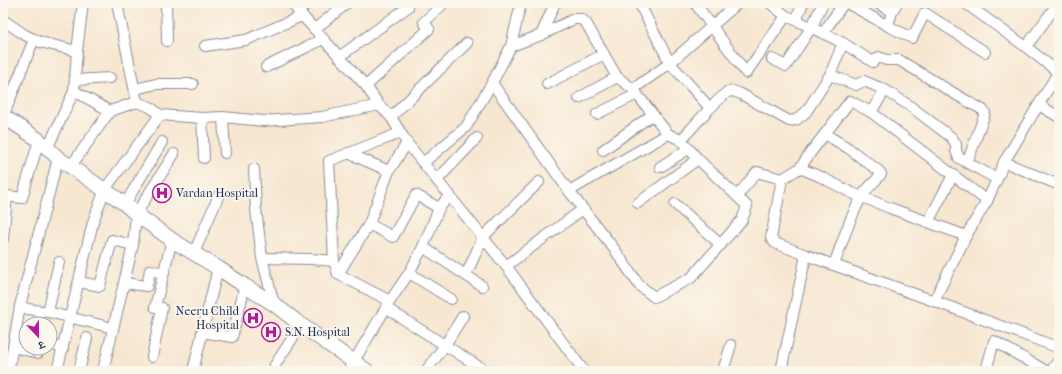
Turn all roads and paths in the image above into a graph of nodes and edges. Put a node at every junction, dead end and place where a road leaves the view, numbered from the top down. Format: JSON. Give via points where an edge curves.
{"nodes":[{"id":1,"x":83,"y":3,"type":"edge"},
{"id":2,"x":117,"y":3,"type":"edge"},
{"id":3,"x":166,"y":3,"type":"edge"},
{"id":4,"x":292,"y":3,"type":"edge"},
{"id":5,"x":308,"y":3,"type":"edge"},
{"id":6,"x":347,"y":3,"type":"edge"},
{"id":7,"x":438,"y":3,"type":"edge"},
{"id":8,"x":521,"y":3,"type":"edge"},
{"id":9,"x":555,"y":3,"type":"edge"},
{"id":10,"x":639,"y":3,"type":"edge"},
{"id":11,"x":695,"y":3,"type":"edge"},
{"id":12,"x":738,"y":3,"type":"edge"},
{"id":13,"x":770,"y":3,"type":"edge"},
{"id":14,"x":803,"y":3,"type":"edge"},
{"id":15,"x":823,"y":3,"type":"edge"},
{"id":16,"x":845,"y":3,"type":"edge"},
{"id":17,"x":877,"y":3,"type":"edge"},
{"id":18,"x":965,"y":3,"type":"edge"},
{"id":19,"x":1058,"y":3,"type":"edge"},
{"id":20,"x":408,"y":6,"type":"dead end"},
{"id":21,"x":895,"y":7,"type":"edge"},
{"id":22,"x":300,"y":14,"type":"junction"},
{"id":23,"x":786,"y":16,"type":"junction"},
{"id":24,"x":3,"y":20,"type":"edge"},
{"id":25,"x":796,"y":20,"type":"junction"},
{"id":26,"x":712,"y":26,"type":"junction"},
{"id":27,"x":888,"y":26,"type":"junction"},
{"id":28,"x":811,"y":28,"type":"junction"},
{"id":29,"x":315,"y":30,"type":"junction"},
{"id":30,"x":824,"y":33,"type":"junction"},
{"id":31,"x":541,"y":35,"type":"junction"},
{"id":32,"x":34,"y":39,"type":"junction"},
{"id":33,"x":323,"y":39,"type":"junction"},
{"id":34,"x":167,"y":41,"type":"dead end"},
{"id":35,"x":467,"y":43,"type":"dead end"},
{"id":36,"x":843,"y":43,"type":"junction"},
{"id":37,"x":205,"y":46,"type":"dead end"},
{"id":38,"x":511,"y":46,"type":"junction"},
{"id":39,"x":1026,"y":47,"type":"junction"},
{"id":40,"x":77,"y":51,"type":"junction"},
{"id":41,"x":985,"y":52,"type":"dead end"},
{"id":42,"x":604,"y":54,"type":"junction"},
{"id":43,"x":339,"y":57,"type":"junction"},
{"id":44,"x":772,"y":59,"type":"dead end"},
{"id":45,"x":670,"y":63,"type":"junction"},
{"id":46,"x":266,"y":68,"type":"dead end"},
{"id":47,"x":1059,"y":72,"type":"edge"},
{"id":48,"x":830,"y":75,"type":"junction"},
{"id":49,"x":617,"y":77,"type":"junction"},
{"id":50,"x":110,"y":78,"type":"dead end"},
{"id":51,"x":75,"y":80,"type":"junction"},
{"id":52,"x":492,"y":83,"type":"junction"},
{"id":53,"x":193,"y":84,"type":"dead end"},
{"id":54,"x":548,"y":84,"type":"dead end"},
{"id":55,"x":366,"y":86,"type":"junction"},
{"id":56,"x":135,"y":89,"type":"junction"},
{"id":57,"x":74,"y":90,"type":"junction"},
{"id":58,"x":886,"y":90,"type":"junction"},
{"id":59,"x":635,"y":91,"type":"junction"},
{"id":60,"x":579,"y":98,"type":"dead end"},
{"id":61,"x":137,"y":102,"type":"junction"},
{"id":62,"x":379,"y":105,"type":"junction"},
{"id":63,"x":1039,"y":105,"type":"junction"},
{"id":64,"x":710,"y":108,"type":"junction"},
{"id":65,"x":110,"y":111,"type":"junction"},
{"id":66,"x":871,"y":112,"type":"junction"},
{"id":67,"x":597,"y":114,"type":"dead end"},
{"id":68,"x":160,"y":115,"type":"junction"},
{"id":69,"x":652,"y":115,"type":"junction"},
{"id":70,"x":3,"y":117,"type":"edge"},
{"id":71,"x":223,"y":117,"type":"junction"},
{"id":72,"x":391,"y":117,"type":"junction"},
{"id":73,"x":1059,"y":117,"type":"edge"},
{"id":74,"x":202,"y":118,"type":"junction"},
{"id":75,"x":400,"y":133,"type":"junction"},
{"id":76,"x":668,"y":134,"type":"junction"},
{"id":77,"x":825,"y":134,"type":"junction"},
{"id":78,"x":478,"y":138,"type":"dead end"},
{"id":79,"x":681,"y":140,"type":"junction"},
{"id":80,"x":162,"y":142,"type":"dead end"},
{"id":81,"x":407,"y":142,"type":"junction"},
{"id":82,"x":43,"y":143,"type":"junction"},
{"id":83,"x":688,"y":149,"type":"junction"},
{"id":84,"x":603,"y":150,"type":"dead end"},
{"id":85,"x":225,"y":153,"type":"dead end"},
{"id":86,"x":348,"y":153,"type":"junction"},
{"id":87,"x":174,"y":154,"type":"dead end"},
{"id":88,"x":58,"y":158,"type":"junction"},
{"id":89,"x":204,"y":158,"type":"dead end"},
{"id":90,"x":698,"y":159,"type":"junction"},
{"id":91,"x":1004,"y":162,"type":"junction"},
{"id":92,"x":423,"y":163,"type":"junction"},
{"id":93,"x":967,"y":163,"type":"junction"},
{"id":94,"x":71,"y":166,"type":"junction"},
{"id":95,"x":660,"y":167,"type":"dead end"},
{"id":96,"x":254,"y":168,"type":"dead end"},
{"id":97,"x":800,"y":168,"type":"junction"},
{"id":98,"x":389,"y":171,"type":"junction"},
{"id":99,"x":953,"y":175,"type":"junction"},
{"id":100,"x":782,"y":179,"type":"junction"},
{"id":101,"x":997,"y":179,"type":"junction"},
{"id":102,"x":437,"y":180,"type":"junction"},
{"id":103,"x":539,"y":182,"type":"dead end"},
{"id":104,"x":1059,"y":185,"type":"edge"},
{"id":105,"x":104,"y":189,"type":"junction"},
{"id":106,"x":569,"y":191,"type":"junction"},
{"id":107,"x":219,"y":195,"type":"dead end"},
{"id":108,"x":450,"y":195,"type":"junction"},
{"id":109,"x":737,"y":196,"type":"junction"},
{"id":110,"x":861,"y":196,"type":"junction"},
{"id":111,"x":987,"y":201,"type":"junction"},
{"id":112,"x":638,"y":203,"type":"dead end"},
{"id":113,"x":125,"y":204,"type":"junction"},
{"id":114,"x":675,"y":204,"type":"dead end"},
{"id":115,"x":439,"y":208,"type":"junction"},
{"id":116,"x":583,"y":209,"type":"junction"},
{"id":117,"x":136,"y":214,"type":"junction"},
{"id":118,"x":928,"y":222,"type":"junction"},
{"id":119,"x":369,"y":224,"type":"junction"},
{"id":120,"x":966,"y":236,"type":"junction"},
{"id":121,"x":482,"y":237,"type":"junction"},
{"id":122,"x":3,"y":239,"type":"edge"},
{"id":123,"x":172,"y":240,"type":"junction"},
{"id":124,"x":133,"y":245,"type":"junction"},
{"id":125,"x":721,"y":245,"type":"junction"},
{"id":126,"x":423,"y":247,"type":"junction"},
{"id":127,"x":194,"y":253,"type":"junction"},
{"id":128,"x":806,"y":255,"type":"junction"},
{"id":129,"x":262,"y":258,"type":"junction"},
{"id":130,"x":334,"y":261,"type":"junction"},
{"id":131,"x":60,"y":262,"type":"dead end"},
{"id":132,"x":834,"y":265,"type":"junction"},
{"id":133,"x":506,"y":266,"type":"junction"},
{"id":134,"x":218,"y":268,"type":"junction"},
{"id":135,"x":164,"y":273,"type":"junction"},
{"id":136,"x":409,"y":273,"type":"junction"},
{"id":137,"x":338,"y":274,"type":"junction"},
{"id":138,"x":466,"y":275,"type":"junction"},
{"id":139,"x":79,"y":282,"type":"junction"},
{"id":140,"x":124,"y":283,"type":"junction"},
{"id":141,"x":245,"y":286,"type":"junction"},
{"id":142,"x":482,"y":286,"type":"dead end"},
{"id":143,"x":451,"y":299,"type":"dead end"},
{"id":144,"x":934,"y":301,"type":"junction"},
{"id":145,"x":274,"y":304,"type":"junction"},
{"id":146,"x":388,"y":305,"type":"junction"},
{"id":147,"x":20,"y":306,"type":"junction"},
{"id":148,"x":48,"y":312,"type":"junction"},
{"id":149,"x":463,"y":316,"type":"dead end"},
{"id":150,"x":70,"y":318,"type":"junction"},
{"id":151,"x":301,"y":325,"type":"junction"},
{"id":152,"x":113,"y":328,"type":"junction"},
{"id":153,"x":202,"y":332,"type":"junction"},
{"id":154,"x":87,"y":338,"type":"dead end"},
{"id":155,"x":445,"y":345,"type":"junction"},
{"id":156,"x":731,"y":345,"type":"dead end"},
{"id":157,"x":58,"y":346,"type":"edge"},
{"id":158,"x":13,"y":347,"type":"junction"},
{"id":159,"x":18,"y":348,"type":"edge"},
{"id":160,"x":63,"y":348,"type":"junction"},
{"id":161,"x":1059,"y":348,"type":"edge"},
{"id":162,"x":152,"y":356,"type":"dead end"},
{"id":163,"x":1059,"y":360,"type":"edge"},
{"id":164,"x":275,"y":365,"type":"dead end"},
{"id":165,"x":350,"y":367,"type":"edge"},
{"id":166,"x":429,"y":370,"type":"edge"},
{"id":167,"x":8,"y":371,"type":"edge"},
{"id":168,"x":57,"y":371,"type":"edge"},
{"id":169,"x":79,"y":371,"type":"edge"},
{"id":170,"x":103,"y":371,"type":"edge"},
{"id":171,"x":192,"y":371,"type":"edge"},
{"id":172,"x":367,"y":371,"type":"edge"},
{"id":173,"x":486,"y":371,"type":"edge"},
{"id":174,"x":584,"y":371,"type":"edge"},
{"id":175,"x":723,"y":371,"type":"edge"},
{"id":176,"x":781,"y":371,"type":"edge"},
{"id":177,"x":986,"y":371,"type":"edge"},
{"id":178,"x":1046,"y":371,"type":"edge"},
{"id":179,"x":1051,"y":371,"type":"edge"}],
"edges":[{"from":1,"to":40,"type":"street"},
{"from":2,"to":56,"type":"street"},
{"from":3,"to":34,"type":"street"},
{"from":4,"to":22,"type":"street"},
{"from":5,"to":22,"type":"street"},
{"from":6,"to":29,"type":"street"},
{"from":7,"to":55,"type":"street","via":[[441,6],[424,22],[429,29]]},
{"from":8,"to":38,"type":"street"},
{"from":9,"to":31,"type":"street"},
{"from":10,"to":45,"type":"street"},
{"from":11,"to":26,"type":"street"},
{"from":12,"to":26,"type":"street"},
{"from":13,"to":23,"type":"street"},
{"from":14,"to":25,"type":"street"},
{"from":15,"to":28,"type":"street"},
{"from":16,"to":27,"type":"street"},
{"from":16,"to":30,"type":"street"},
{"from":17,"to":21,"type":"street"},
{"from":18,"to":39,"type":"street"},
{"from":19,"to":39,"type":"street"},
{"from":20,"to":43,"type":"street"},
{"from":21,"to":27,"type":"street"},
{"from":22,"to":29,"type":"street"},
{"from":22,"to":37,"type":"street","via":[[246,40]]},
{"from":23,"to":25,"type":"street"},
{"from":23,"to":26,"type":"street","via":[[746,74]]},
{"from":24,"to":32,"type":"street"},
{"from":25,"to":28,"type":"street"},
{"from":26,"to":45,"type":"street"},
{"from":27,"to":41,"type":"street","via":[[912,38],[925,13]]},
{"from":28,"to":30,"type":"street"},
{"from":28,"to":44,"type":"street","via":[[786,66]]},
{"from":29,"to":33,"type":"street"},
{"from":30,"to":36,"type":"street"},
{"from":31,"to":38,"type":"street"},
{"from":31,"to":42,"type":"street","via":[[574,19],[581,19]]},
{"from":32,"to":40,"type":"street"},
{"from":32,"to":70,"type":"street"},
{"from":33,"to":43,"type":"street"},
{"from":33,"to":46,"type":"street"},
{"from":35,"to":72,"type":"street"},
{"from":36,"to":48,"type":"street"},
{"from":36,"to":93,"type":"street","via":[[874,62],[878,57],[899,60],[983,110],[983,119]]},
{"from":38,"to":52,"type":"street"},
{"from":39,"to":47,"type":"street"},
{"from":40,"to":51,"type":"street"},
{"from":42,"to":49,"type":"street"},
{"from":42,"to":54,"type":"street"},
{"from":43,"to":55,"type":"street"},
{"from":45,"to":59,"type":"street"},
{"from":45,"to":64,"type":"street"},
{"from":47,"to":63,"type":"street"},
{"from":48,"to":58,"type":"street","via":[[856,86],[864,81]]},
{"from":48,"to":64,"type":"street","via":[[806,112],[796,120],[789,121],[733,91],[727,92]]},
{"from":49,"to":59,"type":"street"},
{"from":49,"to":60,"type":"street"},
{"from":50,"to":51,"type":"street"},
{"from":51,"to":57,"type":"street"},
{"from":52,"to":92,"type":"street","via":[[466,127]]},
{"from":52,"to":106,"type":"street"},
{"from":53,"to":56,"type":"street","via":[[156,84]]},
{"from":55,"to":62,"type":"street"},
{"from":56,"to":61,"type":"street"},
{"from":57,"to":65,"type":"street"},
{"from":57,"to":82,"type":"street"},
{"from":58,"to":66,"type":"street"},
{"from":58,"to":93,"type":"street","via":[[951,137],[956,144],[959,158]]},
{"from":59,"to":67,"type":"street"},
{"from":59,"to":69,"type":"street"},
{"from":61,"to":65,"type":"street"},
{"from":61,"to":68,"type":"street","via":[[150,107]]},
{"from":62,"to":71,"type":"street","via":[[322,117],[263,121]]},
{"from":62,"to":72,"type":"street"},
{"from":63,"to":73,"type":"street"},
{"from":63,"to":91,"type":"street"},
{"from":64,"to":79,"type":"street"},
{"from":65,"to":94,"type":"street"},
{"from":66,"to":77,"type":"street","via":[[850,101]]},
{"from":66,"to":99,"type":"street"},
{"from":68,"to":74,"type":"street"},
{"from":68,"to":105,"type":"street"},
{"from":69,"to":76,"type":"street"},
{"from":69,"to":84,"type":"street"},
{"from":70,"to":82,"type":"street"},
{"from":71,"to":74,"type":"street"},
{"from":71,"to":85,"type":"street"},
{"from":72,"to":75,"type":"street"},
{"from":74,"to":89,"type":"street"},
{"from":75,"to":81,"type":"street"},
{"from":75,"to":86,"type":"street"},
{"from":76,"to":79,"type":"street"},
{"from":76,"to":106,"type":"street"},
{"from":77,"to":97,"type":"street"},
{"from":77,"to":110,"type":"street","via":[[881,174]]},
{"from":78,"to":102,"type":"street"},
{"from":79,"to":83,"type":"street"},
{"from":80,"to":113,"type":"street"},
{"from":81,"to":92,"type":"street"},
{"from":81,"to":98,"type":"street"},
{"from":82,"to":88,"type":"street"},
{"from":82,"to":122,"type":"street","via":[[22,198],[7,196]]},
{"from":83,"to":90,"type":"street"},
{"from":83,"to":95,"type":"street"},
{"from":86,"to":98,"type":"street"},
{"from":86,"to":130,"type":"street","via":[[329,161]]},
{"from":87,"to":117,"type":"street"},
{"from":88,"to":94,"type":"street"},
{"from":88,"to":147,"type":"street"},
{"from":90,"to":109,"type":"street"},
{"from":90,"to":112,"type":"street"},
{"from":91,"to":101,"type":"street"},
{"from":91,"to":104,"type":"street"},
{"from":92,"to":102,"type":"street"},
{"from":93,"to":101,"type":"street"},
{"from":94,"to":105,"type":"street"},
{"from":96,"to":129,"type":"street"},
{"from":97,"to":100,"type":"street"},
{"from":97,"to":110,"type":"street"},
{"from":98,"to":119,"type":"street"},
{"from":99,"to":111,"type":"street"},
{"from":99,"to":118,"type":"street"},
{"from":100,"to":109,"type":"street","via":[[758,172]]},
{"from":100,"to":128,"type":"street","via":[[771,238],[775,243]]},
{"from":101,"to":111,"type":"street"},
{"from":102,"to":108,"type":"street"},
{"from":103,"to":121,"type":"street"},
{"from":105,"to":113,"type":"street"},
{"from":105,"to":139,"type":"street","via":[[93,222]]},
{"from":106,"to":116,"type":"street"},
{"from":107,"to":127,"type":"street"},
{"from":108,"to":115,"type":"street"},
{"from":108,"to":121,"type":"street"},
{"from":109,"to":125,"type":"street","via":[[747,206],[742,220]]},
{"from":110,"to":118,"type":"street"},
{"from":110,"to":132,"type":"street"},
{"from":111,"to":120,"type":"street"},
{"from":113,"to":117,"type":"street"},
{"from":114,"to":125,"type":"street"},
{"from":115,"to":119,"type":"street","via":[[416,195],[394,236]]},
{"from":115,"to":126,"type":"street"},
{"from":116,"to":125,"type":"street","via":[[639,285],[654,297],[691,278]]},
{"from":116,"to":133,"type":"street"},
{"from":117,"to":123,"type":"street"},
{"from":117,"to":124,"type":"street"},
{"from":118,"to":120,"type":"street"},
{"from":119,"to":137,"type":"street"},
{"from":120,"to":144,"type":"street"},
{"from":121,"to":133,"type":"street"},
{"from":121,"to":138,"type":"street"},
{"from":123,"to":127,"type":"street"},
{"from":123,"to":135,"type":"street"},
{"from":124,"to":139,"type":"street","via":[[112,240],[100,286]]},
{"from":124,"to":140,"type":"street"},
{"from":126,"to":136,"type":"street"},
{"from":126,"to":138,"type":"street"},
{"from":127,"to":134,"type":"street"},
{"from":128,"to":132,"type":"street"},
{"from":128,"to":176,"type":"street"},
{"from":129,"to":130,"type":"street"},
{"from":129,"to":145,"type":"street"},
{"from":130,"to":137,"type":"street"},
{"from":131,"to":148,"type":"street"},
{"from":132,"to":144,"type":"street"},
{"from":133,"to":174,"type":"street"},
{"from":134,"to":141,"type":"street"},
{"from":134,"to":153,"type":"street"},
{"from":135,"to":140,"type":"street","via":[[150,270],[147,286]]},
{"from":135,"to":162,"type":"street","via":[[156,307],[162,308]]},
{"from":136,"to":143,"type":"street"},
{"from":136,"to":146,"type":"street"},
{"from":137,"to":146,"type":"street"},
{"from":138,"to":142,"type":"street"},
{"from":139,"to":150,"type":"street"},
{"from":140,"to":152,"type":"street"},
{"from":141,"to":145,"type":"street"},
{"from":141,"to":153,"type":"street","via":[[232,337]]},
{"from":144,"to":161,"type":"street"},
{"from":145,"to":151,"type":"street"},
{"from":146,"to":155,"type":"street"},
{"from":146,"to":165,"type":"street"},
{"from":147,"to":148,"type":"street"},
{"from":147,"to":158,"type":"street"},
{"from":148,"to":150,"type":"street"},
{"from":149,"to":155,"type":"street"},
{"from":150,"to":152,"type":"street"},
{"from":150,"to":160,"type":"street"},
{"from":151,"to":164,"type":"street"},
{"from":151,"to":165,"type":"street"},
{"from":152,"to":170,"type":"street"},
{"from":153,"to":171,"type":"street"},
{"from":154,"to":169,"type":"street"},
{"from":155,"to":166,"type":"street"},
{"from":155,"to":173,"type":"street"},
{"from":156,"to":175,"type":"street"},
{"from":157,"to":160,"type":"street"},
{"from":158,"to":159,"type":"street"},
{"from":158,"to":167,"type":"street"},
{"from":160,"to":168,"type":"street"},
{"from":163,"to":179,"type":"street"},
{"from":165,"to":172,"type":"street"},
{"from":177,"to":178,"type":"street","via":[[994,341]]}]}
